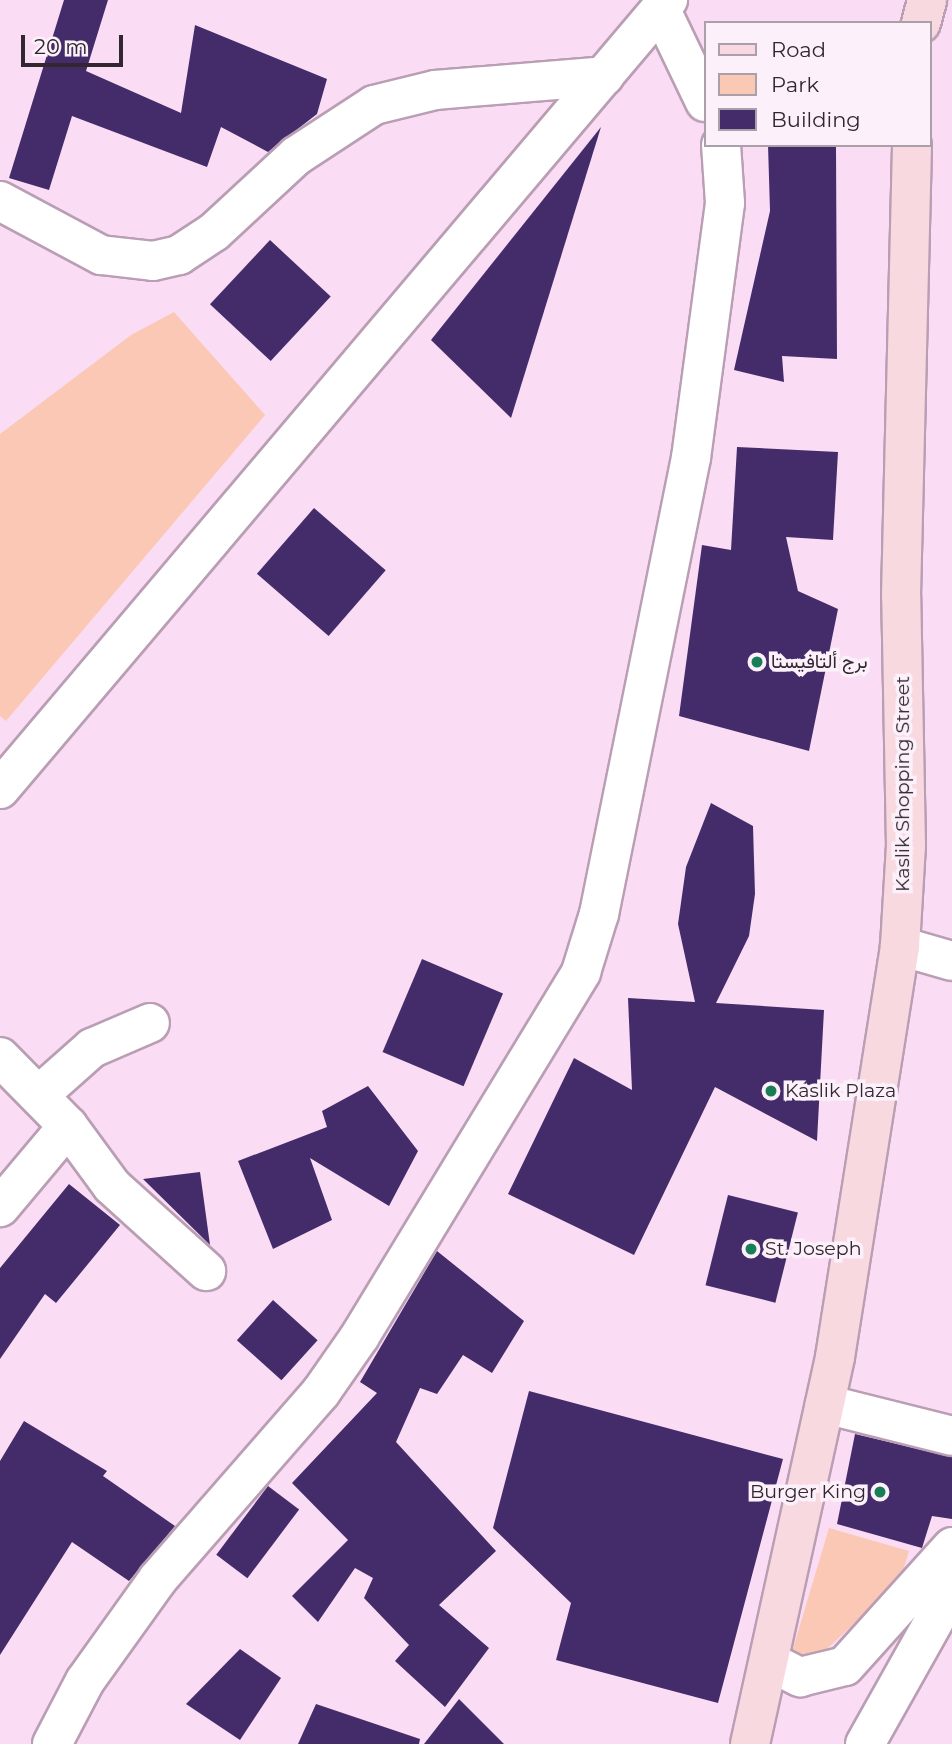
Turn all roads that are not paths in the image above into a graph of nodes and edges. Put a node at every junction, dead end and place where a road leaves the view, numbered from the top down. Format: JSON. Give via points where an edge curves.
{"nodes":[{"id":1,"x":927,"y":0,"type":"edge"},
{"id":2,"x":664,"y":5,"type":"edge"},
{"id":3,"x":922,"y":21,"type":"edge"},
{"id":4,"x":604,"y":76,"type":"junction"},
{"id":5,"x":704,"y":100,"type":"edge"},
{"id":6,"x":721,"y":147,"type":"edge"},
{"id":7,"x":912,"y":147,"type":"edge"},
{"id":8,"x":0,"y":201,"type":"edge"},
{"id":9,"x":0,"y":789,"type":"edge"},
{"id":10,"x":900,"y":946,"type":"junction"},
{"id":11,"x":952,"y":961,"type":"edge"},
{"id":12,"x":150,"y":1023,"type":"dead end"},
{"id":13,"x":0,"y":1057,"type":"edge"},
{"id":14,"x":39,"y":1095,"type":"junction"},
{"id":15,"x":68,"y":1126,"type":"junction"},
{"id":16,"x":0,"y":1207,"type":"edge"},
{"id":17,"x":206,"y":1271,"type":"dead end"},
{"id":18,"x":825,"y":1404,"type":"junction"},
{"id":19,"x":952,"y":1436,"type":"edge"},
{"id":20,"x":952,"y":1547,"type":"edge"},
{"id":21,"x":952,"y":1590,"type":"edge"},
{"id":22,"x":770,"y":1662,"type":"junction"},
{"id":23,"x":52,"y":1744,"type":"edge"},
{"id":24,"x":750,"y":1744,"type":"edge"},
{"id":25,"x":865,"y":1744,"type":"edge"}],
"edges":[{"from":1,"to":3,"type":"main road"},
{"from":2,"to":4,"type":"street"},
{"from":2,"to":5,"type":"street"},
{"from":4,"to":8,"type":"street","via":[[435,90],[374,105],[296,156],[214,232],[179,255],[153,261],[101,255]]},
{"from":4,"to":9,"type":"street"},
{"from":6,"to":23,"type":"street","via":[[725,203],[691,458],[600,914],[581,972],[360,1336],[321,1392],[158,1579],[85,1681]]},
{"from":7,"to":10,"type":"main road","name":"Kaslik Shopping Street","via":[[901,596],[906,846]]},
{"from":10,"to":11,"type":"street"},
{"from":10,"to":18,"type":"main road","name":"Kaslik Shopping Street"},
{"from":12,"to":14,"type":"street","via":[[92,1048]]},
{"from":13,"to":14,"type":"street"},
{"from":14,"to":15,"type":"street"},
{"from":15,"to":16,"type":"street"},
{"from":15,"to":17,"type":"street","via":[[112,1186]]},
{"from":18,"to":19,"type":"street"},
{"from":18,"to":22,"type":"main road","name":"Kaslik Shopping Street"},
{"from":20,"to":22,"type":"street","via":[[845,1667],[800,1677]]},
{"from":21,"to":25,"type":"street"},
{"from":22,"to":24,"type":"main road","name":"Kaslik Shopping Street"}]}
